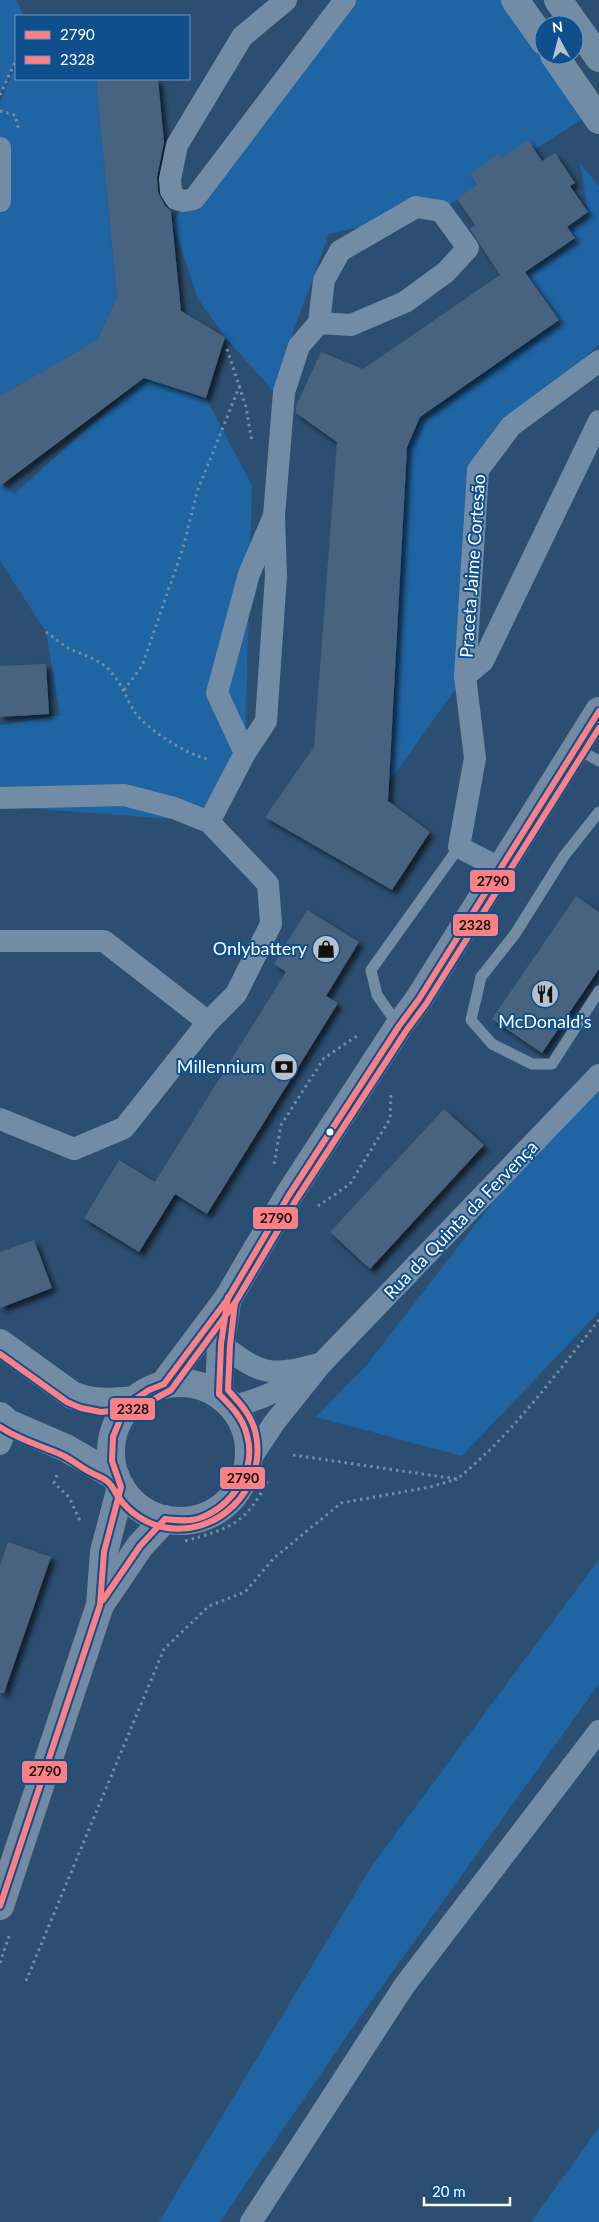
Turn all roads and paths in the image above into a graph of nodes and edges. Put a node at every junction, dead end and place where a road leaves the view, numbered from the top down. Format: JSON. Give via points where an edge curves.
{"nodes":[{"id":1,"x":286,"y":0,"type":"edge"},
{"id":2,"x":345,"y":0,"type":"edge"},
{"id":3,"x":515,"y":0,"type":"edge"},
{"id":4,"x":558,"y":0,"type":"edge"},
{"id":5,"x":534,"y":27,"type":"edge"},
{"id":6,"x":599,"y":58,"type":"edge"},
{"id":7,"x":15,"y":62,"type":"edge"},
{"id":8,"x":561,"y":65,"type":"edge"},
{"id":9,"x":0,"y":95,"type":"edge"},
{"id":10,"x":0,"y":111,"type":"edge"},
{"id":11,"x":597,"y":113,"type":"edge"},
{"id":12,"x":20,"y":133,"type":"dead end"},
{"id":13,"x":0,"y":148,"type":"edge"},
{"id":14,"x":0,"y":201,"type":"edge"},
{"id":15,"x":318,"y":323,"type":"junction"},
{"id":16,"x":227,"y":349,"type":"dead end"},
{"id":17,"x":599,"y":361,"type":"edge"},
{"id":18,"x":240,"y":385,"type":"junction"},
{"id":19,"x":599,"y":421,"type":"edge"},
{"id":20,"x":253,"y":450,"type":"dead end"},
{"id":21,"x":274,"y":516,"type":"junction"},
{"id":22,"x":46,"y":632,"type":"dead end"},
{"id":23,"x":465,"y":676,"type":"junction"},
{"id":24,"x":124,"y":690,"type":"junction"},
{"id":25,"x":599,"y":711,"type":"edge"},
{"id":26,"x":245,"y":753,"type":"junction"},
{"id":27,"x":588,"y":755,"type":"edge"},
{"id":28,"x":207,"y":759,"type":"dead end"},
{"id":29,"x":0,"y":798,"type":"edge"},
{"id":30,"x":599,"y":812,"type":"edge"},
{"id":31,"x":209,"y":822,"type":"junction"},
{"id":32,"x":459,"y":847,"type":"junction"},
{"id":33,"x":501,"y":869,"type":"junction"},
{"id":34,"x":0,"y":941,"type":"edge"},
{"id":35,"x":599,"y":991,"type":"edge"},
{"id":36,"x":208,"y":1022,"type":"junction"},
{"id":37,"x":398,"y":1026,"type":"junction"},
{"id":38,"x":599,"y":1076,"type":"edge"},
{"id":39,"x":0,"y":1119,"type":"edge"},
{"id":40,"x":227,"y":1300,"type":"junction"},
{"id":41,"x":599,"y":1320,"type":"edge"},
{"id":42,"x":0,"y":1343,"type":"edge"},
{"id":43,"x":221,"y":1344,"type":"junction"},
{"id":44,"x":322,"y":1363,"type":"junction"},
{"id":45,"x":164,"y":1384,"type":"junction"},
{"id":46,"x":134,"y":1400,"type":"junction"},
{"id":47,"x":225,"y":1400,"type":"junction"},
{"id":48,"x":3,"y":1428,"type":"edge"},
{"id":49,"x":293,"y":1455,"type":"dead end"},
{"id":50,"x":259,"y":1469,"type":"junction"},
{"id":51,"x":457,"y":1479,"type":"junction"},
{"id":52,"x":119,"y":1482,"type":"junction"},
{"id":53,"x":165,"y":1519,"type":"junction"},
{"id":54,"x":178,"y":1543,"type":"dead end"},
{"id":55,"x":100,"y":1605,"type":"junction"},
{"id":56,"x":599,"y":1731,"type":"edge"},
{"id":57,"x":0,"y":1906,"type":"edge"},
{"id":58,"x":12,"y":1930,"type":"dead end"},
{"id":59,"x":0,"y":1963,"type":"edge"},
{"id":60,"x":26,"y":1981,"type":"dead end"},
{"id":61,"x":251,"y":2222,"type":"edge"}],
"edges":[{"from":1,"to":2,"type":"street","via":[[242,37],[177,145],[170,179],[171,191],[183,202],[194,199]]},
{"from":3,"to":5,"type":"street"},
{"from":4,"to":6,"type":"street"},
{"from":7,"to":9,"type":"path"},
{"from":8,"to":11,"type":"street"},
{"from":10,"to":12,"type":"path","via":[[15,115]]},
{"from":13,"to":14,"type":"street"},
{"from":15,"to":15,"type":"street","via":[[351,324],[405,302],[446,272],[468,248],[441,210],[416,207],[340,251],[324,280]]},
{"from":15,"to":21,"type":"street","via":[[299,346],[284,392]]},
{"from":16,"to":18,"type":"path"},
{"from":17,"to":23,"type":"street","name":"Praceta Jaime Cortesão","via":[[511,426],[478,470]]},
{"from":18,"to":20,"type":"path"},
{"from":18,"to":24,"type":"path","via":[[197,492],[180,557],[142,666]]},
{"from":19,"to":23,"type":"street","name":"Praceta Jaime Cortesão","via":[[483,662]]},
{"from":21,"to":26,"type":"street","via":[[276,576],[266,721]]},
{"from":21,"to":26,"type":"street","via":[[249,574],[217,693]]},
{"from":22,"to":24,"type":"path","via":[[66,647],[103,664]]},
{"from":23,"to":32,"type":"street","name":"Praceta Jaime Cortesão","via":[[475,758]]},
{"from":24,"to":28,"type":"path","via":[[135,712],[167,740]]},
{"from":25,"to":27,"type":"main road"},
{"from":26,"to":31,"type":"street"},
{"from":27,"to":33,"type":"main road"},
{"from":29,"to":31,"type":"street","via":[[124,795],[174,808]]},
{"from":30,"to":35,"type":"lane","via":[[564,856],[515,934],[480,977],[471,1020],[492,1044],[532,1064],[552,1064]]},
{"from":31,"to":36,"type":"street","via":[[268,884],[271,924],[236,994]]},
{"from":32,"to":33,"type":"street"},
{"from":32,"to":37,"type":"lane","via":[[372,970],[377,995]]},
{"from":33,"to":37,"type":"main road","via":[[419,999]]},
{"from":34,"to":36,"type":"street","via":[[104,941]]},
{"from":36,"to":39,"type":"street","via":[[124,1128],[74,1149]]},
{"from":37,"to":40,"type":"main road","via":[[289,1195]]},
{"from":38,"to":44,"type":"street","name":"Rua da Quinta da Fervença"},
{"from":40,"to":43,"type":"main road"},
{"from":40,"to":45,"type":"main road"},
{"from":41,"to":51,"type":"path","via":[[480,1461]]},
{"from":42,"to":46,"type":"street","via":[[72,1395],[101,1403]]},
{"from":43,"to":44,"type":"street","via":[[242,1361],[263,1371],[288,1372]]},
{"from":43,"to":47,"type":"main road"},
{"from":44,"to":47,"type":"street","name":"Rua da Quinta da Fervença","via":[[259,1400]]},
{"from":44,"to":50,"type":"street","name":"Rua da Quinta da Fervença","via":[[274,1423]]},
{"from":45,"to":46,"type":"main road"},
{"from":45,"to":47,"type":"main road","via":[[201,1386]]},
{"from":46,"to":52,"type":"main road","via":[[122,1415],[113,1437],[112,1461]]},
{"from":47,"to":50,"type":"main road","via":[[242,1421]]},
{"from":48,"to":52,"type":"street","via":[[66,1448]]},
{"from":49,"to":51,"type":"path"},
{"from":50,"to":53,"type":"main road","via":[[245,1477],[234,1495],[218,1510],[197,1518]]},
{"from":50,"to":54,"type":"path","via":[[257,1502],[244,1517],[217,1532]]},
{"from":51,"to":60,"type":"path","via":[[340,1503],[274,1558],[245,1592],[209,1606],[164,1649]]},
{"from":52,"to":53,"type":"main road","via":[[129,1498],[141,1508]]},
{"from":52,"to":55,"type":"main road","via":[[104,1552]]},
{"from":53,"to":55,"type":"main road","via":[[140,1546]]},
{"from":55,"to":57,"type":"main road"},
{"from":56,"to":61,"type":"street","via":[[404,1986]]},
{"from":58,"to":59,"type":"path"}]}
